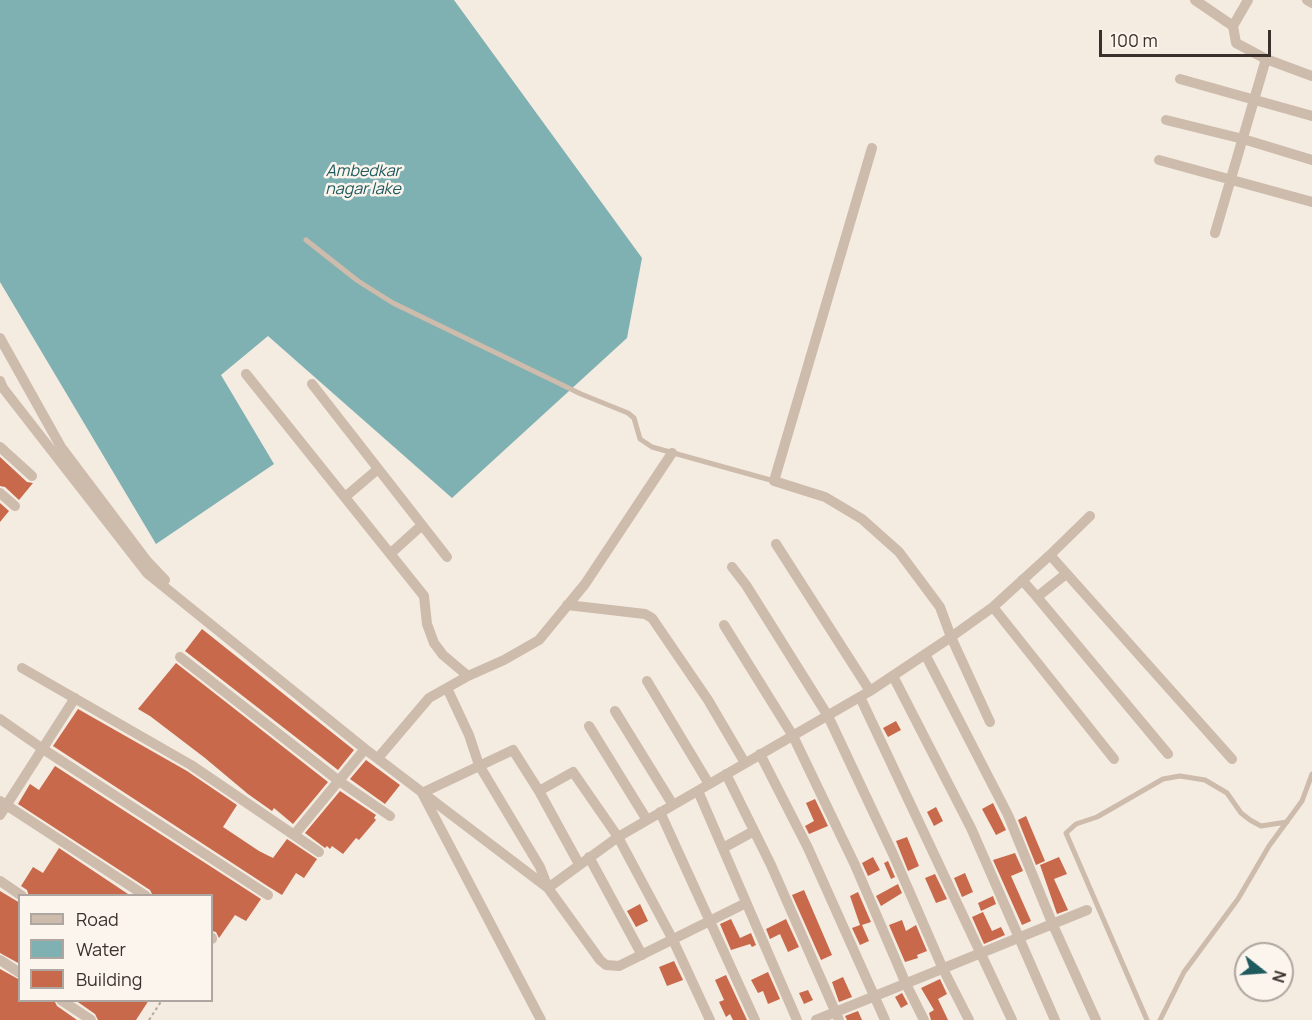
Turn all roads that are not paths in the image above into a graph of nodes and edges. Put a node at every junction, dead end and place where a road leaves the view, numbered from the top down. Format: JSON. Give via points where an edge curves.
{"nodes":[{"id":1,"x":1195,"y":0,"type":"edge"},
{"id":2,"x":1248,"y":0,"type":"edge"},
{"id":3,"x":1307,"y":0,"type":"edge"},
{"id":4,"x":1312,"y":3,"type":"edge"},
{"id":5,"x":1233,"y":26,"type":"junction"},
{"id":6,"x":1266,"y":59,"type":"junction"},
{"id":7,"x":1312,"y":76,"type":"edge"},
{"id":8,"x":1180,"y":79,"type":"dead end"},
{"id":9,"x":1254,"y":101,"type":"junction"},
{"id":10,"x":1312,"y":116,"type":"edge"},
{"id":11,"x":1166,"y":120,"type":"dead end"},
{"id":12,"x":1243,"y":139,"type":"junction"},
{"id":13,"x":872,"y":148,"type":"dead end"},
{"id":14,"x":1160,"y":160,"type":"dead end"},
{"id":15,"x":1312,"y":160,"type":"edge"},
{"id":16,"x":1231,"y":178,"type":"junction"},
{"id":17,"x":1312,"y":202,"type":"edge"},
{"id":18,"x":1215,"y":233,"type":"dead end"},
{"id":19,"x":306,"y":240,"type":"dead end"},
{"id":20,"x":0,"y":338,"type":"edge"},
{"id":21,"x":246,"y":374,"type":"dead end"},
{"id":22,"x":0,"y":381,"type":"edge"},
{"id":23,"x":312,"y":384,"type":"dead end"},
{"id":24,"x":0,"y":447,"type":"edge"},
{"id":25,"x":672,"y":453,"type":"junction"},
{"id":26,"x":378,"y":469,"type":"junction"},
{"id":27,"x":32,"y":476,"type":"dead end"},
{"id":28,"x":774,"y":481,"type":"junction"},
{"id":29,"x":0,"y":493,"type":"edge"},
{"id":30,"x":345,"y":497,"type":"junction"},
{"id":31,"x":15,"y":506,"type":"dead end"},
{"id":32,"x":1090,"y":516,"type":"dead end"},
{"id":33,"x":422,"y":525,"type":"junction"},
{"id":34,"x":776,"y":544,"type":"dead end"},
{"id":35,"x":390,"y":554,"type":"junction"},
{"id":36,"x":1050,"y":555,"type":"junction"},
{"id":37,"x":447,"y":557,"type":"dead end"},
{"id":38,"x":732,"y":567,"type":"dead end"},
{"id":39,"x":1066,"y":574,"type":"junction"},
{"id":40,"x":1022,"y":580,"type":"junction"},
{"id":41,"x":1037,"y":597,"type":"junction"},
{"id":42,"x":185,"y":603,"type":"junction"},
{"id":43,"x":567,"y":605,"type":"junction"},
{"id":44,"x":993,"y":607,"type":"junction"},
{"id":45,"x":724,"y":625,"type":"dead end"},
{"id":46,"x":951,"y":637,"type":"junction"},
{"id":47,"x":926,"y":654,"type":"junction"},
{"id":48,"x":180,"y":657,"type":"dead end"},
{"id":49,"x":22,"y":668,"type":"dead end"},
{"id":50,"x":468,"y":676,"type":"junction"},
{"id":51,"x":893,"y":676,"type":"junction"},
{"id":52,"x":647,"y":681,"type":"dead end"},
{"id":53,"x":447,"y":688,"type":"junction"},
{"id":54,"x":865,"y":694,"type":"junction"},
{"id":55,"x":75,"y":698,"type":"junction"},
{"id":56,"x":615,"y":711,"type":"dead end"},
{"id":57,"x":828,"y":716,"type":"junction"},
{"id":58,"x":0,"y":719,"type":"edge"},
{"id":59,"x":990,"y":722,"type":"dead end"},
{"id":60,"x":589,"y":726,"type":"dead end"},
{"id":61,"x":793,"y":736,"type":"junction"},
{"id":62,"x":365,"y":748,"type":"junction"},
{"id":63,"x":43,"y":749,"type":"junction"},
{"id":64,"x":760,"y":754,"type":"junction"},
{"id":65,"x":1168,"y":754,"type":"dead end"},
{"id":66,"x":378,"y":758,"type":"junction"},
{"id":67,"x":1114,"y":759,"type":"dead end"},
{"id":68,"x":1232,"y":759,"type":"dead end"},
{"id":69,"x":745,"y":763,"type":"junction"},
{"id":70,"x":479,"y":765,"type":"junction"},
{"id":71,"x":726,"y":774,"type":"junction"},
{"id":72,"x":1312,"y":774,"type":"edge"},
{"id":73,"x":339,"y":781,"type":"junction"},
{"id":74,"x":710,"y":784,"type":"junction"},
{"id":75,"x":539,"y":791,"type":"junction"},
{"id":76,"x":698,"y":791,"type":"junction"},
{"id":77,"x":422,"y":793,"type":"junction"},
{"id":78,"x":3,"y":803,"type":"edge"},
{"id":79,"x":673,"y":805,"type":"junction"},
{"id":80,"x":660,"y":812,"type":"junction"},
{"id":81,"x":0,"y":815,"type":"edge"},
{"id":82,"x":390,"y":816,"type":"dead end"},
{"id":83,"x":647,"y":820,"type":"junction"},
{"id":84,"x":1287,"y":822,"type":"junction"},
{"id":85,"x":754,"y":831,"type":"junction"},
{"id":86,"x":294,"y":834,"type":"junction"},
{"id":87,"x":618,"y":837,"type":"junction"},
{"id":88,"x":723,"y":848,"type":"junction"},
{"id":89,"x":319,"y":852,"type":"dead end"},
{"id":90,"x":589,"y":857,"type":"junction"},
{"id":91,"x":579,"y":864,"type":"junction"},
{"id":92,"x":0,"y":881,"type":"edge"},
{"id":93,"x":548,"y":888,"type":"junction"},
{"id":94,"x":19,"y":894,"type":"edge"},
{"id":95,"x":143,"y":894,"type":"edge"},
{"id":96,"x":268,"y":895,"type":"dead end"},
{"id":97,"x":746,"y":903,"type":"junction"},
{"id":98,"x":1087,"y":910,"type":"dead end"},
{"id":99,"x":709,"y":922,"type":"junction"},
{"id":100,"x":1053,"y":925,"type":"junction"},
{"id":101,"x":1018,"y":939,"type":"junction"},
{"id":102,"x":673,"y":940,"type":"junction"},
{"id":103,"x":980,"y":954,"type":"junction"},
{"id":104,"x":642,"y":955,"type":"junction"},
{"id":105,"x":0,"y":960,"type":"edge"},
{"id":106,"x":943,"y":969,"type":"junction"},
{"id":107,"x":18,"y":972,"type":"edge"},
{"id":108,"x":906,"y":984,"type":"junction"},
{"id":109,"x":874,"y":997,"type":"junction"},
{"id":110,"x":64,"y":1002,"type":"edge"},
{"id":111,"x":837,"y":1016,"type":"edge"},
{"id":112,"x":91,"y":1020,"type":"edge"},
{"id":113,"x":541,"y":1020,"type":"edge"},
{"id":114,"x":711,"y":1020,"type":"edge"},
{"id":115,"x":755,"y":1020,"type":"edge"},
{"id":116,"x":797,"y":1020,"type":"edge"},
{"id":117,"x":816,"y":1020,"type":"edge"},
{"id":118,"x":885,"y":1020,"type":"edge"},
{"id":119,"x":924,"y":1020,"type":"edge"},
{"id":120,"x":969,"y":1020,"type":"edge"},
{"id":121,"x":1012,"y":1020,"type":"edge"},
{"id":122,"x":1055,"y":1020,"type":"edge"},
{"id":123,"x":1096,"y":1020,"type":"edge"},
{"id":124,"x":1147,"y":1020,"type":"edge"},
{"id":125,"x":1160,"y":1020,"type":"edge"}],
"edges":[{"from":1,"to":5,"type":"street"},
{"from":2,"to":5,"type":"street"},
{"from":3,"to":4,"type":"street"},
{"from":5,"to":6,"type":"street","via":[[1236,43]]},
{"from":6,"to":7,"type":"street"},
{"from":6,"to":9,"type":"street"},
{"from":8,"to":9,"type":"street"},
{"from":9,"to":10,"type":"street"},
{"from":9,"to":12,"type":"street"},
{"from":11,"to":12,"type":"street"},
{"from":12,"to":15,"type":"street"},
{"from":12,"to":16,"type":"street"},
{"from":13,"to":28,"type":"street"},
{"from":14,"to":16,"type":"street"},
{"from":16,"to":17,"type":"street"},
{"from":16,"to":18,"type":"street"},
{"from":19,"to":25,"type":"lane","via":[[393,303],[628,413],[634,418],[640,439]]},
{"from":20,"to":42,"type":"street","via":[[61,447],[147,561]]},
{"from":21,"to":30,"type":"street"},
{"from":22,"to":42,"type":"street","via":[[147,573]]},
{"from":23,"to":26,"type":"street"},
{"from":24,"to":27,"type":"street"},
{"from":25,"to":28,"type":"lane"},
{"from":25,"to":43,"type":"street"},
{"from":26,"to":30,"type":"street"},
{"from":26,"to":33,"type":"street"},
{"from":28,"to":46,"type":"street","via":[[825,497],[862,519],[899,552],[940,606]]},
{"from":29,"to":31,"type":"street"},
{"from":30,"to":35,"type":"street"},
{"from":32,"to":36,"type":"street"},
{"from":33,"to":35,"type":"street"},
{"from":33,"to":37,"type":"street"},
{"from":34,"to":54,"type":"street"},
{"from":35,"to":50,"type":"street","via":[[424,596],[434,643]]},
{"from":36,"to":39,"type":"street"},
{"from":36,"to":40,"type":"street"},
{"from":38,"to":57,"type":"street"},
{"from":39,"to":41,"type":"street"},
{"from":39,"to":68,"type":"street"},
{"from":40,"to":41,"type":"street"},
{"from":40,"to":44,"type":"street"},
{"from":41,"to":65,"type":"street"},
{"from":42,"to":62,"type":"street"},
{"from":43,"to":50,"type":"street","via":[[539,640]]},
{"from":43,"to":69,"type":"street","via":[[652,618]]},
{"from":44,"to":46,"type":"street"},
{"from":44,"to":67,"type":"street"},
{"from":45,"to":61,"type":"street"},
{"from":46,"to":47,"type":"street"},
{"from":46,"to":59,"type":"street"},
{"from":47,"to":51,"type":"street"},
{"from":47,"to":100,"type":"street","via":[[1008,815]]},
{"from":48,"to":73,"type":"street"},
{"from":49,"to":55,"type":"street"},
{"from":50,"to":53,"type":"street"},
{"from":51,"to":54,"type":"street"},
{"from":51,"to":101,"type":"street","via":[[971,828]]},
{"from":52,"to":74,"type":"street"},
{"from":53,"to":66,"type":"street","via":[[429,698]]},
{"from":53,"to":70,"type":"street"},
{"from":54,"to":57,"type":"street"},
{"from":54,"to":103,"type":"street"},
{"from":55,"to":63,"type":"street"},
{"from":55,"to":86,"type":"street","via":[[191,765]]},
{"from":56,"to":79,"type":"street"},
{"from":57,"to":61,"type":"street"},
{"from":57,"to":106,"type":"street"},
{"from":58,"to":63,"type":"street"},
{"from":60,"to":83,"type":"street"},
{"from":61,"to":64,"type":"street"},
{"from":61,"to":108,"type":"street"},
{"from":62,"to":66,"type":"street"},
{"from":62,"to":73,"type":"street"},
{"from":63,"to":78,"type":"street"},
{"from":63,"to":96,"type":"street"},
{"from":64,"to":69,"type":"street"},
{"from":64,"to":109,"type":"street","via":[[811,855]]},
{"from":66,"to":77,"type":"street"},
{"from":69,"to":71,"type":"street"},
{"from":70,"to":75,"type":"street","via":[[513,750]]},
{"from":70,"to":77,"type":"street"},
{"from":70,"to":93,"type":"street","via":[[540,867]]},
{"from":71,"to":74,"type":"street"},
{"from":71,"to":85,"type":"street"},
{"from":72,"to":84,"type":"lane","via":[[1302,801]]},
{"from":73,"to":82,"type":"street"},
{"from":73,"to":86,"type":"street"},
{"from":74,"to":76,"type":"street"},
{"from":75,"to":87,"type":"street","via":[[573,772]]},
{"from":75,"to":91,"type":"street"},
{"from":76,"to":79,"type":"street"},
{"from":76,"to":88,"type":"street"},
{"from":77,"to":93,"type":"street"},
{"from":77,"to":113,"type":"street"},
{"from":78,"to":81,"type":"street"},
{"from":78,"to":95,"type":"street"},
{"from":79,"to":80,"type":"street"},
{"from":80,"to":83,"type":"street"},
{"from":80,"to":99,"type":"street"},
{"from":83,"to":87,"type":"street"},
{"from":84,"to":124,"type":"lane","via":[[1261,826],[1241,813],[1227,793],[1205,780],[1180,776],[1163,779],[1066,833]]},
{"from":84,"to":125,"type":"lane","via":[[1238,899],[1184,972]]},
{"from":85,"to":88,"type":"street"},
{"from":85,"to":111,"type":"street"},
{"from":86,"to":89,"type":"street"},
{"from":87,"to":90,"type":"street"},
{"from":87,"to":102,"type":"street"},
{"from":88,"to":97,"type":"street"},
{"from":90,"to":91,"type":"street"},
{"from":90,"to":104,"type":"street"},
{"from":91,"to":93,"type":"street"},
{"from":92,"to":94,"type":"street"},
{"from":93,"to":104,"type":"street","via":[[606,965],[619,966]]},
{"from":97,"to":99,"type":"street"},
{"from":97,"to":116,"type":"street"},
{"from":98,"to":100,"type":"street"},
{"from":99,"to":102,"type":"street"},
{"from":99,"to":115,"type":"street"},
{"from":100,"to":101,"type":"street"},
{"from":100,"to":123,"type":"street"},
{"from":101,"to":103,"type":"street"},
{"from":101,"to":122,"type":"street"},
{"from":102,"to":104,"type":"street"},
{"from":102,"to":114,"type":"street"},
{"from":103,"to":106,"type":"street"},
{"from":103,"to":121,"type":"street"},
{"from":105,"to":107,"type":"street"},
{"from":106,"to":108,"type":"street"},
{"from":106,"to":120,"type":"street"},
{"from":108,"to":109,"type":"street"},
{"from":108,"to":119,"type":"street"},
{"from":109,"to":111,"type":"street"},
{"from":109,"to":118,"type":"street"},
{"from":110,"to":112,"type":"street"},
{"from":111,"to":117,"type":"street"}]}
